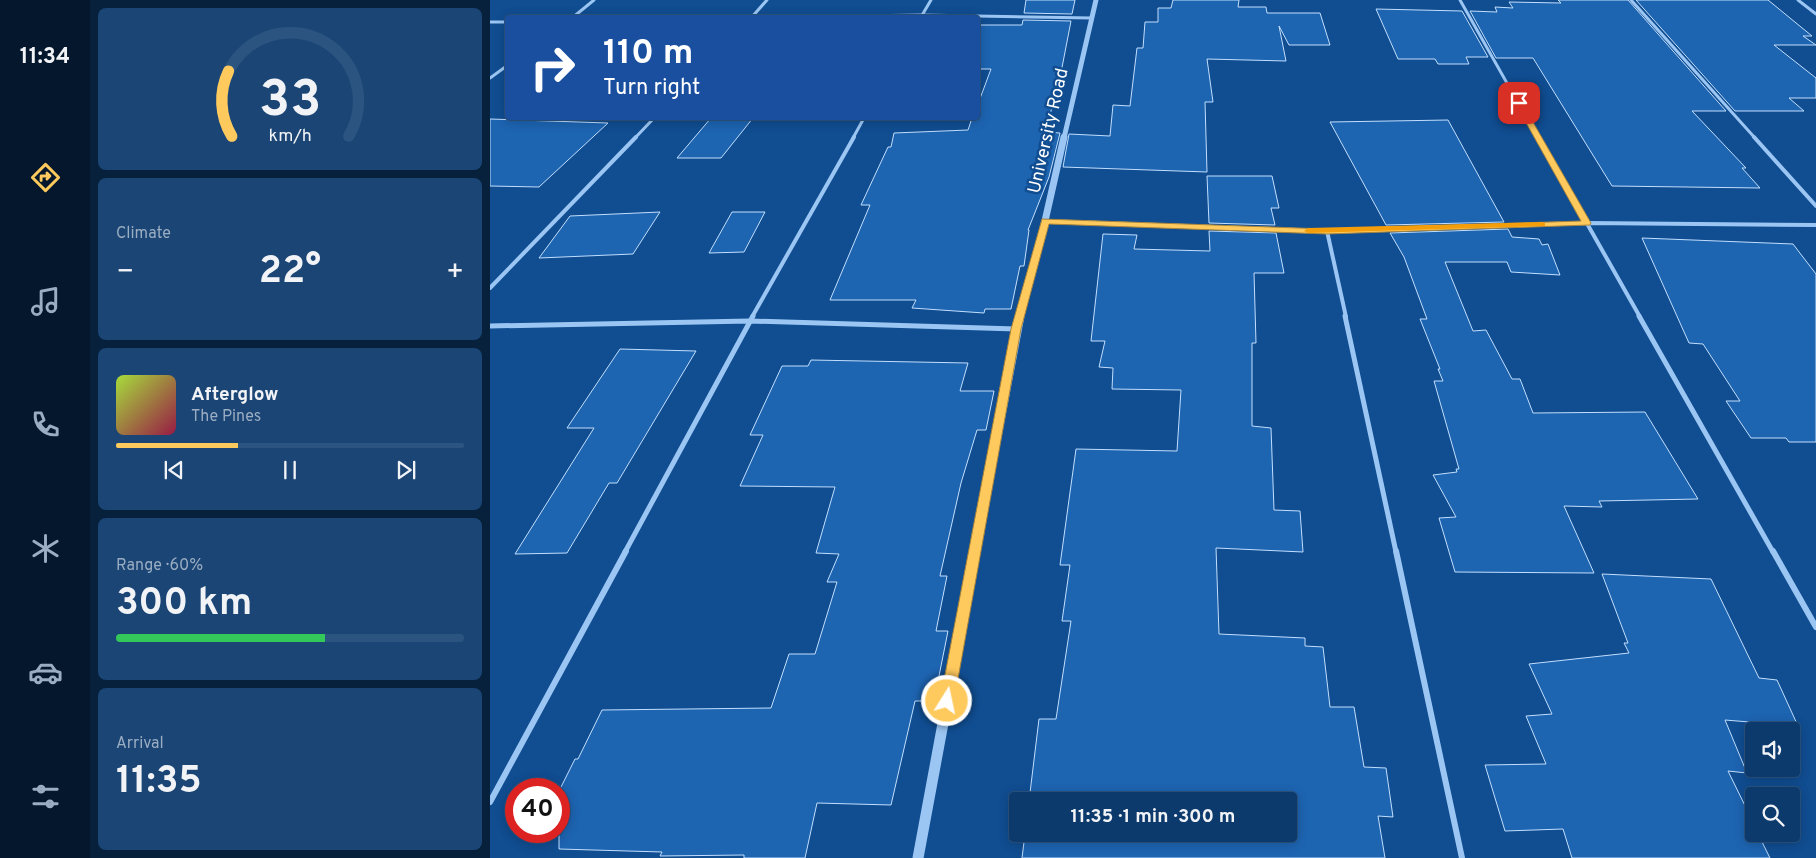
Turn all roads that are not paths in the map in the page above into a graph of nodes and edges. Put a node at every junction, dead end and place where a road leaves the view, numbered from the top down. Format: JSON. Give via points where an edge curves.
{"nodes":[{"id":1,"x":594,"y":0,"type":"edge"},
{"id":2,"x":766,"y":0,"type":"edge"},
{"id":3,"x":930,"y":0,"type":"edge"},
{"id":4,"x":1096,"y":0,"type":"edge"},
{"id":5,"x":1460,"y":0,"type":"edge"},
{"id":6,"x":1631,"y":0,"type":"edge"},
{"id":7,"x":1798,"y":0,"type":"edge"},
{"id":8,"x":1816,"y":14,"type":"edge"},
{"id":9,"x":576,"y":15,"type":"edge"},
{"id":10,"x":753,"y":15,"type":"edge"},
{"id":11,"x":922,"y":15,"type":"edge"},
{"id":12,"x":980,"y":17,"type":"edge"},
{"id":13,"x":1092,"y":18,"type":"junction"},
{"id":14,"x":490,"y":22,"type":"edge"},
{"id":15,"x":505,"y":22,"type":"edge"},
{"id":16,"x":505,"y":68,"type":"edge"},
{"id":17,"x":490,"y":78,"type":"edge"},
{"id":18,"x":652,"y":120,"type":"edge"},
{"id":19,"x":863,"y":120,"type":"edge"},
{"id":20,"x":1816,"y":206,"type":"edge"},
{"id":21,"x":1045,"y":221,"type":"junction"},
{"id":22,"x":1587,"y":223,"type":"junction"},
{"id":23,"x":1816,"y":225,"type":"edge"},
{"id":24,"x":1327,"y":232,"type":"junction"},
{"id":25,"x":490,"y":288,"type":"edge"},
{"id":26,"x":750,"y":321,"type":"junction"},
{"id":27,"x":490,"y":326,"type":"edge"},
{"id":28,"x":1016,"y":329,"type":"junction"},
{"id":29,"x":1816,"y":627,"type":"edge"},
{"id":30,"x":490,"y":802,"type":"edge"},
{"id":31,"x":918,"y":858,"type":"edge"},
{"id":32,"x":1462,"y":858,"type":"edge"}],
"edges":[{"from":1,"to":9,"type":"street"},
{"from":2,"to":10,"type":"street"},
{"from":3,"to":11,"type":"street"},
{"from":4,"to":13,"type":"street","name":"University Road"},
{"from":5,"to":22,"type":"street"},
{"from":6,"to":20,"type":"street"},
{"from":7,"to":8,"type":"street"},
{"from":12,"to":13,"type":"street"},
{"from":13,"to":21,"type":"street","name":"University Road"},
{"from":14,"to":15,"type":"street"},
{"from":16,"to":17,"type":"street"},
{"from":18,"to":25,"type":"street"},
{"from":19,"to":26,"type":"street"},
{"from":21,"to":24,"type":"street"},
{"from":21,"to":28,"type":"street","name":"University Road"},
{"from":22,"to":23,"type":"street"},
{"from":22,"to":24,"type":"street"},
{"from":22,"to":29,"type":"street"},
{"from":24,"to":32,"type":"street"},
{"from":26,"to":27,"type":"street"},
{"from":26,"to":28,"type":"street"},
{"from":26,"to":30,"type":"street"},
{"from":28,"to":31,"type":"street","name":"University Road"}]}
